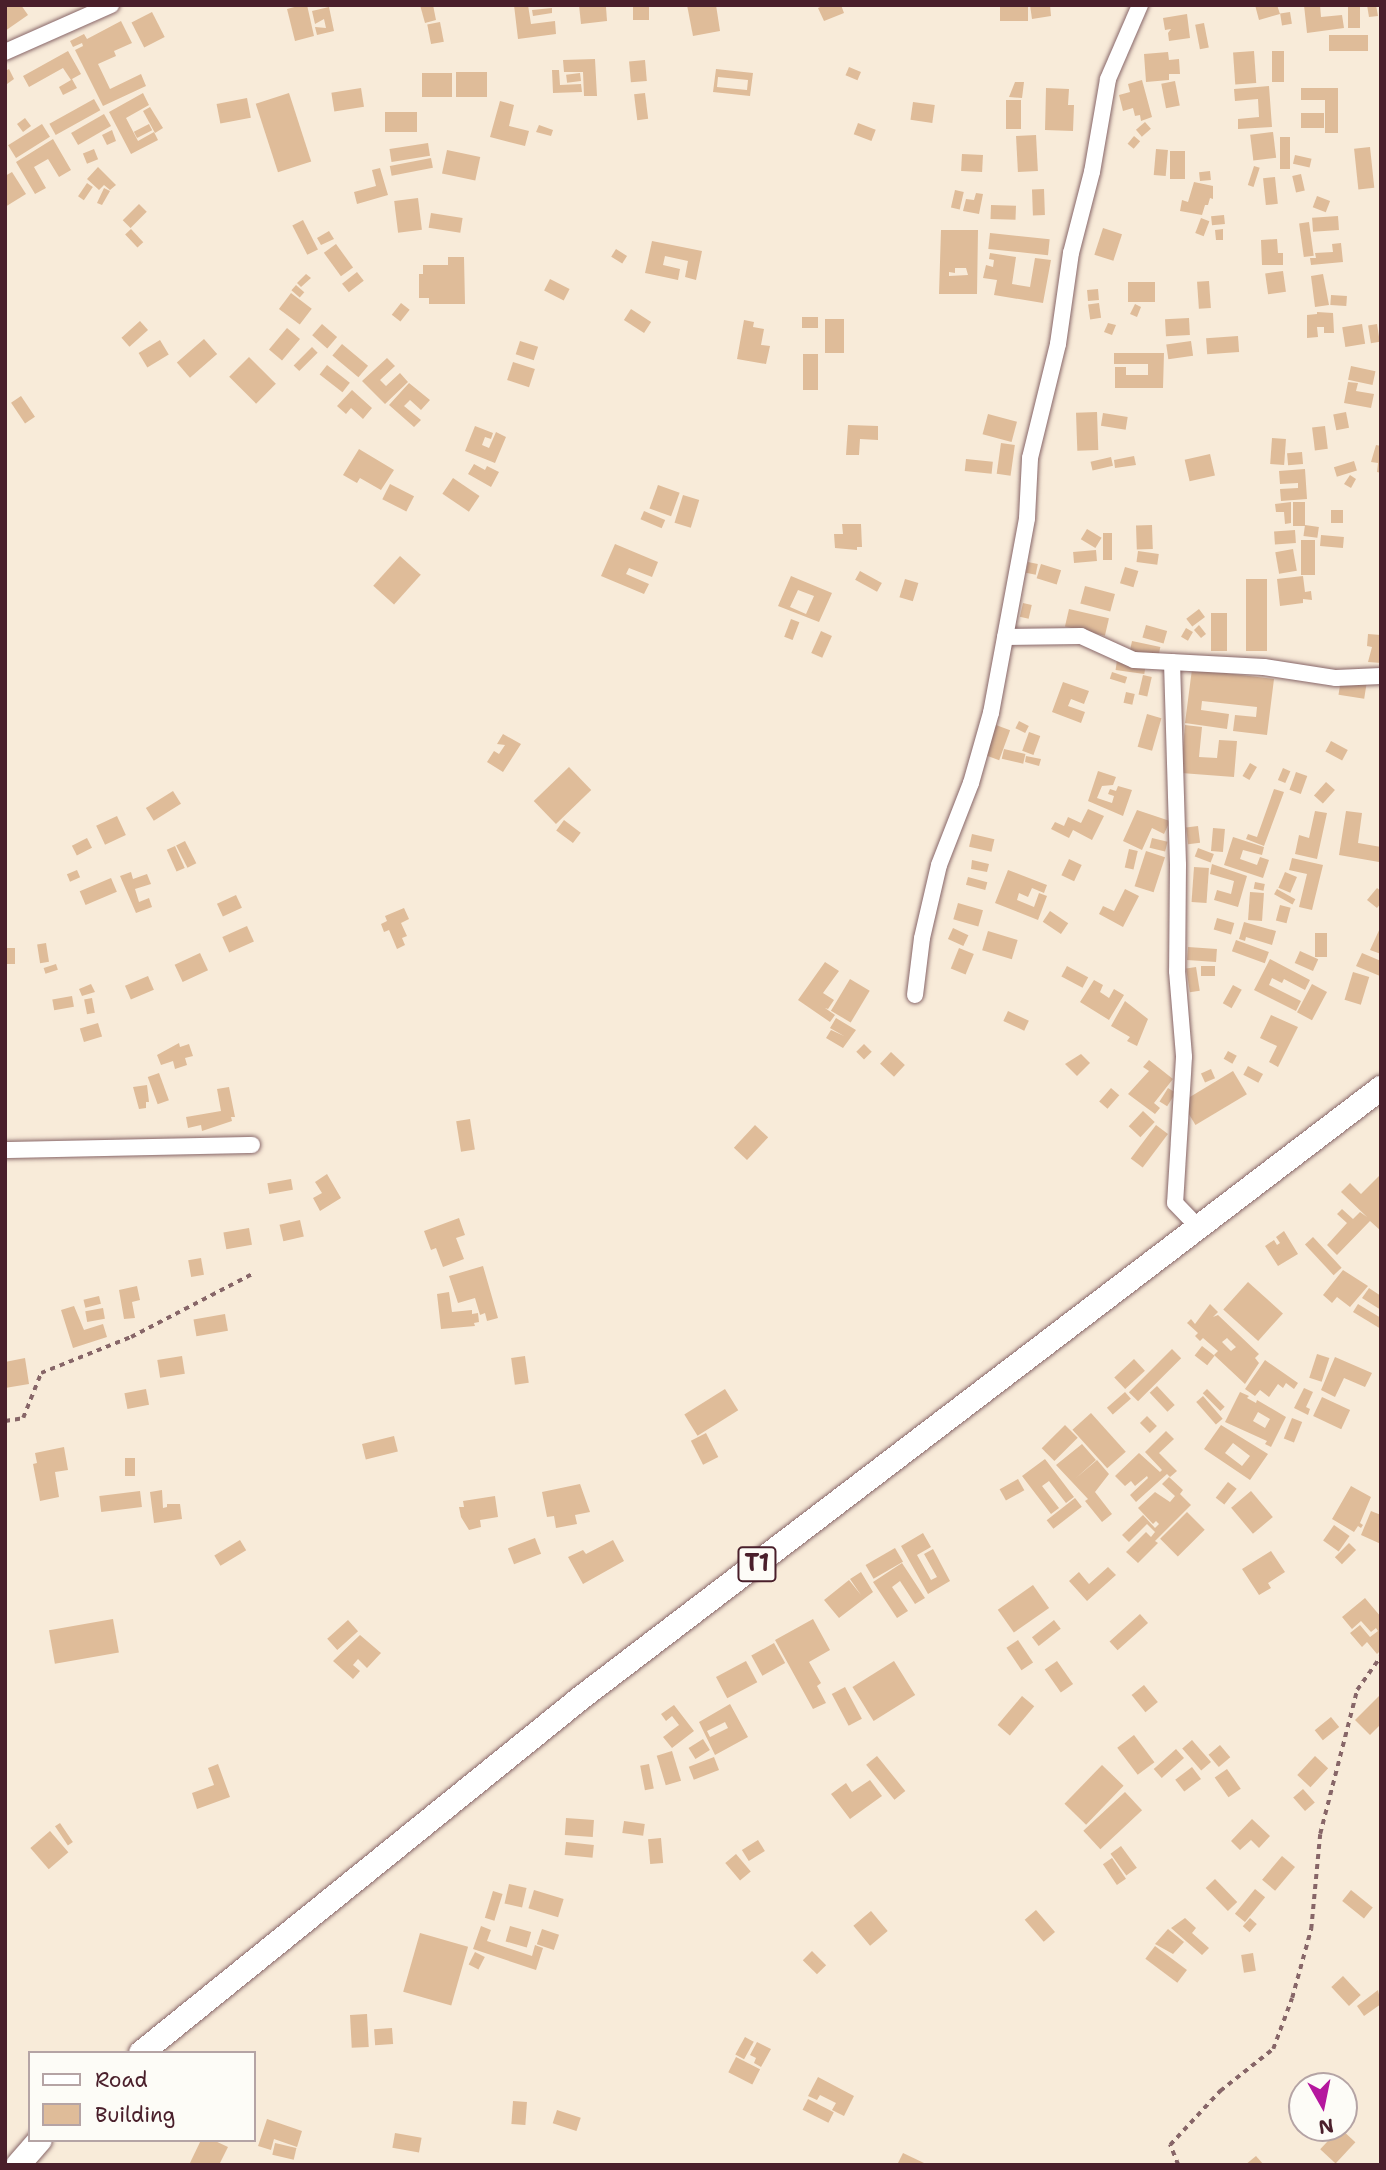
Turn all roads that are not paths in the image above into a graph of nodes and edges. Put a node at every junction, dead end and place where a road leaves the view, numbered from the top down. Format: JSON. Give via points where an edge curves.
{"nodes":[{"id":1,"x":111,"y":5,"type":"edge"},
{"id":2,"x":1140,"y":5,"type":"edge"},
{"id":3,"x":5,"y":52,"type":"edge"},
{"id":4,"x":1005,"y":637,"type":"junction"},
{"id":5,"x":1172,"y":662,"type":"junction"},
{"id":6,"x":1381,"y":676,"type":"edge"},
{"id":7,"x":915,"y":995,"type":"dead end"},
{"id":8,"x":1381,"y":1088,"type":"edge"},
{"id":9,"x":252,"y":1145,"type":"dead end"},
{"id":10,"x":5,"y":1150,"type":"edge"},
{"id":11,"x":1198,"y":1227,"type":"junction"},
{"id":12,"x":143,"y":2051,"type":"edge"},
{"id":13,"x":38,"y":2142,"type":"edge"},
{"id":14,"x":18,"y":2165,"type":"edge"}],
"edges":[{"from":1,"to":3,"type":"street"},
{"from":2,"to":4,"type":"street","via":[[1108,79],[1093,172],[1071,253],[1058,344],[1030,458],[1027,518]]},
{"from":4,"to":5,"type":"street","via":[[1081,636],[1134,660]]},
{"from":4,"to":7,"type":"street","via":[[991,713],[971,783],[939,865]]},
{"from":5,"to":6,"type":"street","via":[[1264,667],[1336,678]]},
{"from":5,"to":11,"type":"street","via":[[1177,971],[1184,1057],[1175,1203]]},
{"from":8,"to":11,"type":"highway","number":"T1"},
{"from":9,"to":10,"type":"street"},
{"from":11,"to":12,"type":"highway","number":"T1","via":[[582,1697]]},
{"from":13,"to":14,"type":"highway"}]}
